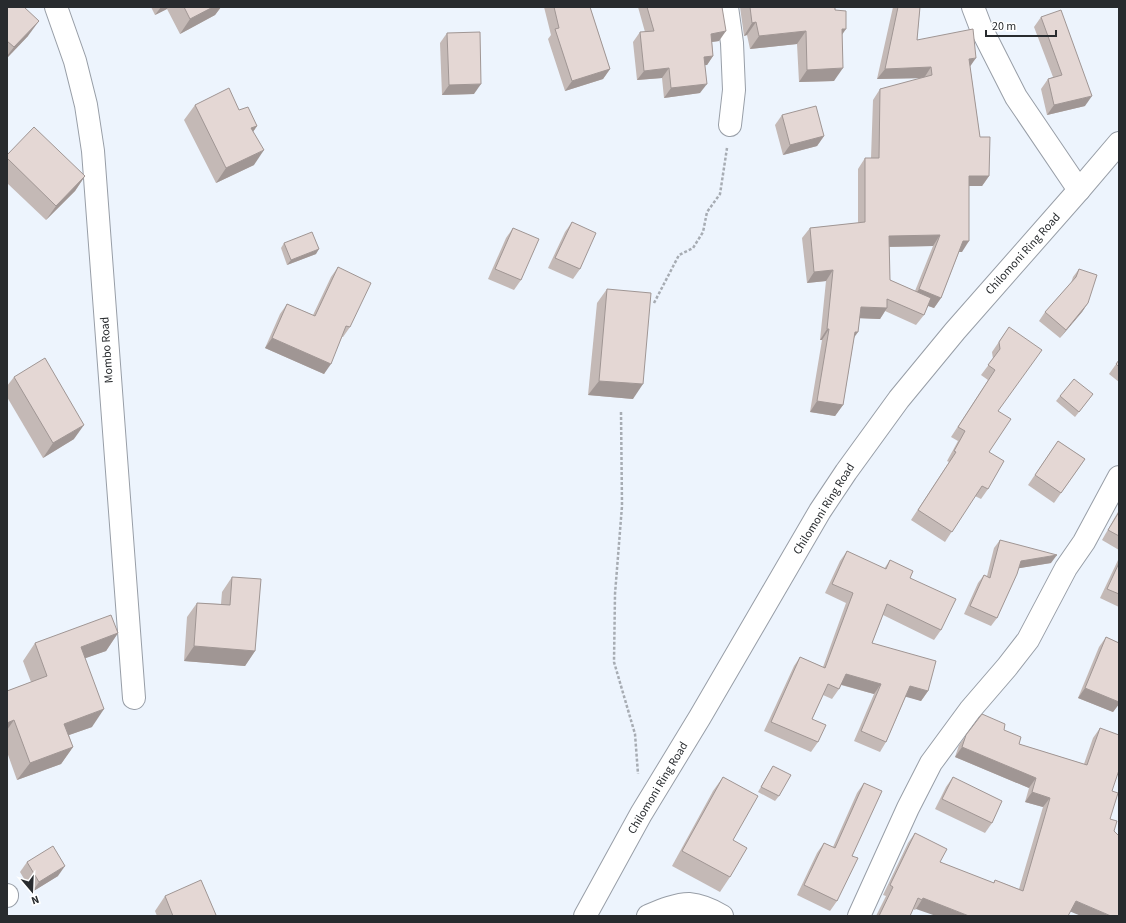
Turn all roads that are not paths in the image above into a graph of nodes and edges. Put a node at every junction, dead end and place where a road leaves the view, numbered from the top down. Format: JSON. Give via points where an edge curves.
{"nodes":[{"id":1,"x":56,"y":7,"type":"edge"},
{"id":2,"x":727,"y":7,"type":"edge"},
{"id":3,"x":973,"y":7,"type":"edge"},
{"id":4,"x":730,"y":125,"type":"road end"},
{"id":5,"x":1119,"y":143,"type":"edge"},
{"id":6,"x":1079,"y":190,"type":"junction"},
{"id":7,"x":1119,"y":477,"type":"edge"},
{"id":8,"x":134,"y":698,"type":"dead end"},
{"id":9,"x":585,"y":916,"type":"edge"},
{"id":10,"x":648,"y":916,"type":"edge"},
{"id":11,"x":722,"y":916,"type":"edge"},
{"id":12,"x":858,"y":916,"type":"edge"}],
"edges":[{"from":1,"to":8,"type":"street","name":"Mombo Road","via":[[75,61],[86,105],[93,151]]},
{"from":2,"to":4,"type":"street","via":[[734,90]]},
{"from":3,"to":6,"type":"street","via":[[1016,97]]},
{"from":5,"to":6,"type":"street","name":"Chilomoni Ring Road"},
{"from":6,"to":9,"type":"street","name":"Chilomoni Ring Road","via":[[946,342],[899,399],[846,472],[820,511],[641,814]]},
{"from":7,"to":12,"type":"street","via":[[1028,640],[970,710],[931,763]]},
{"from":10,"to":11,"type":"street","via":[[689,904],[709,909]]}]}
